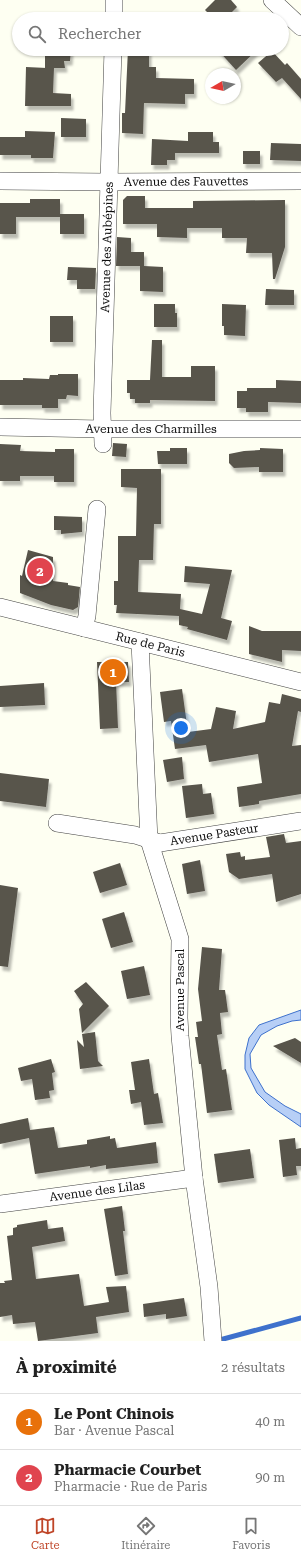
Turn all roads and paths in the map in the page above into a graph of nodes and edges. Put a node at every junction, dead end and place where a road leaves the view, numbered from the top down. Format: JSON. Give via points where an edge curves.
{"nodes":[{"id":1,"x":114,"y":0,"type":"edge"},
{"id":2,"x":272,"y":0,"type":"edge"},
{"id":3,"x":114,"y":12,"type":"edge"},
{"id":4,"x":285,"y":12,"type":"edge"},
{"id":5,"x":289,"y":16,"type":"edge"},
{"id":6,"x":301,"y":27,"type":"edge"},
{"id":7,"x":113,"y":56,"type":"edge"},
{"id":8,"x":0,"y":181,"type":"edge"},
{"id":9,"x":301,"y":181,"type":"edge"},
{"id":10,"x":108,"y":182,"type":"junction"},
{"id":11,"x":0,"y":427,"type":"edge"},
{"id":12,"x":301,"y":429,"type":"edge"},
{"id":13,"x":103,"y":437,"type":"junction"},
{"id":14,"x":97,"y":509,"type":"dead end"},
{"id":15,"x":0,"y":608,"type":"edge"},
{"id":16,"x":84,"y":628,"type":"junction"},
{"id":17,"x":140,"y":642,"type":"junction"},
{"id":18,"x":301,"y":682,"type":"edge"},
{"id":19,"x":301,"y":821,"type":"edge"},
{"id":20,"x":57,"y":823,"type":"dead end"},
{"id":21,"x":149,"y":840,"type":"junction"},
{"id":22,"x":194,"y":1178,"type":"junction"},
{"id":23,"x":0,"y":1204,"type":"edge"},
{"id":24,"x":212,"y":1337,"type":"edge"}],
"edges":[{"from":1,"to":3,"type":"street"},
{"from":2,"to":4,"type":"street"},
{"from":5,"to":6,"type":"street"},
{"from":7,"to":10,"type":"street","name":"Avenue des Aubépines"},
{"from":8,"to":10,"type":"street","name":"Avenue des Fauvettes"},
{"from":9,"to":10,"type":"street","name":"Avenue des Fauvettes"},
{"from":10,"to":13,"type":"street","name":"Avenue des Aubépines"},
{"from":11,"to":13,"type":"street","name":"Avenue des Charmilles"},
{"from":12,"to":13,"type":"street","name":"Avenue des Charmilles"},
{"from":14,"to":16,"type":"street"},
{"from":15,"to":16,"type":"street","name":"Rue de Paris"},
{"from":16,"to":17,"type":"street","name":"Rue de Paris"},
{"from":17,"to":18,"type":"street","name":"Rue de Paris"},
{"from":17,"to":21,"type":"street","name":"Avenue Pascal"},
{"from":19,"to":21,"type":"street","name":"Avenue Pasteur","via":[[160,843]]},
{"from":20,"to":21,"type":"street","name":"Avenue Pasteur","via":[[135,835]]},
{"from":21,"to":22,"type":"street","name":"Avenue Pascal","via":[[180,939],[179,1018]]},
{"from":22,"to":23,"type":"street","name":"Avenue des Lilas"},
{"from":22,"to":24,"type":"street","name":"Avenue Pascal","via":[[209,1287]]}]}
